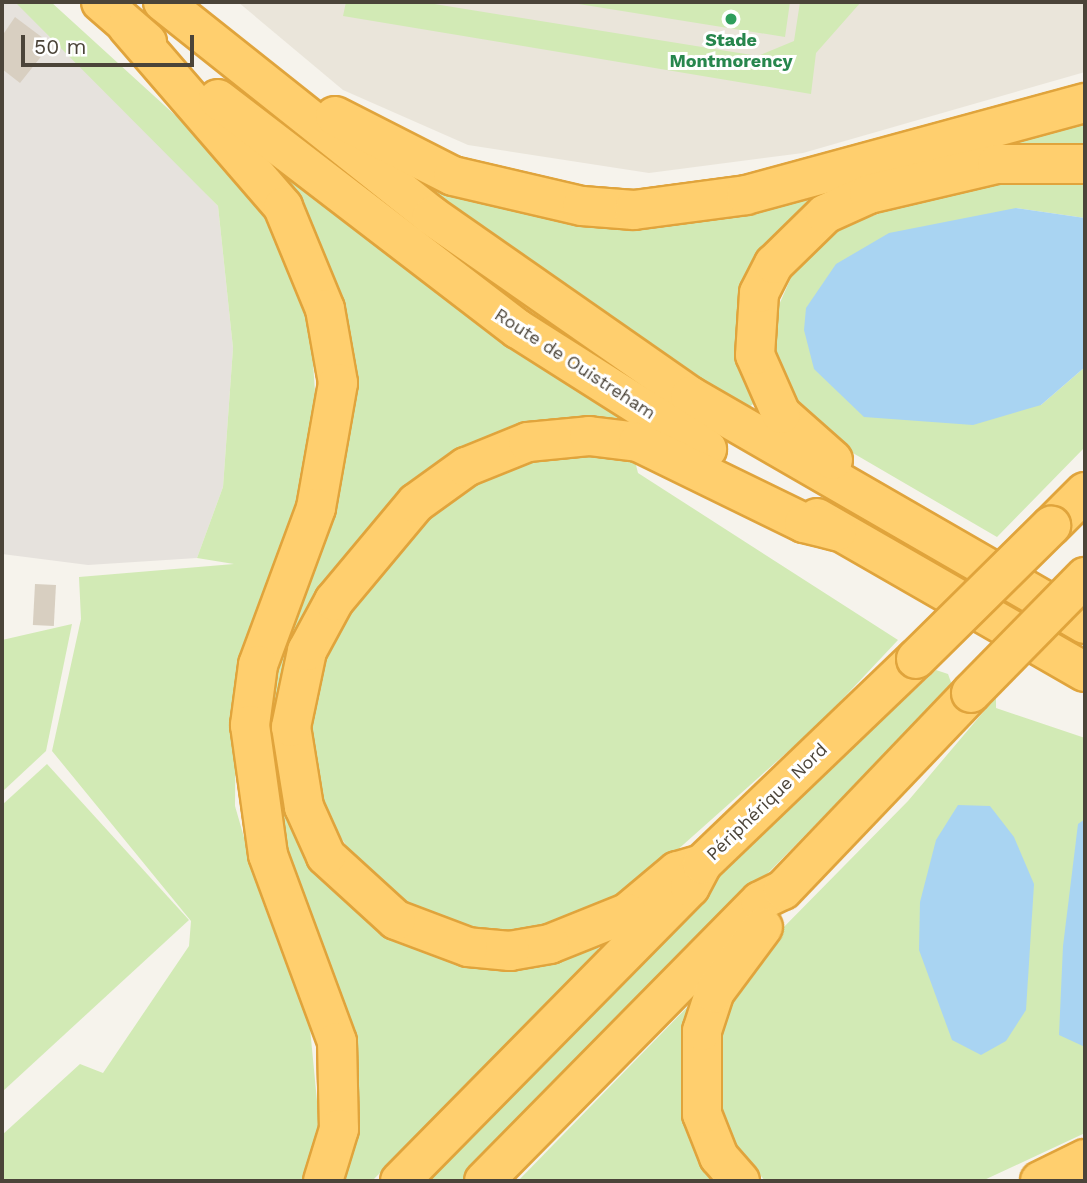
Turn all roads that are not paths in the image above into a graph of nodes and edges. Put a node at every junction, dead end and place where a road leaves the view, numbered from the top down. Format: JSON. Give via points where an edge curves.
{"nodes":[{"id":1,"x":163,"y":2,"type":"edge"},
{"id":2,"x":182,"y":2,"type":"edge"},
{"id":3,"x":114,"y":14,"type":"edge"},
{"id":4,"x":1085,"y":103,"type":"edge"},
{"id":5,"x":1085,"y":164,"type":"edge"},
{"id":6,"x":1085,"y":492,"type":"edge"},
{"id":7,"x":916,"y":527,"type":"junction"},
{"id":8,"x":837,"y":531,"type":"junction"},
{"id":9,"x":1085,"y":577,"type":"edge"},
{"id":10,"x":1085,"y":624,"type":"edge"},
{"id":11,"x":1085,"y":672,"type":"edge"},
{"id":12,"x":702,"y":864,"type":"junction"},
{"id":13,"x":783,"y":890,"type":"junction"},
{"id":14,"x":1085,"y":1159,"type":"edge"},
{"id":15,"x":323,"y":1181,"type":"edge"},
{"id":16,"x":400,"y":1181,"type":"edge"},
{"id":17,"x":484,"y":1181,"type":"edge"},
{"id":18,"x":740,"y":1181,"type":"edge"},
{"id":19,"x":1040,"y":1181,"type":"edge"}],
"edges":[{"from":1,"to":7,"type":"highway","name":"Route de Ouistreham","via":[[309,124],[547,299],[690,396]]},
{"from":2,"to":4,"type":"highway","via":[[326,110],[389,149],[510,192],[607,209],[659,209],[746,195]]},
{"from":3,"to":8,"type":"highway","name":"Route de Ouistreham","via":[[518,329]]},
{"from":3,"to":15,"type":"highway","via":[[283,207],[324,309],[338,383],[316,508],[258,665],[250,725],[268,855],[337,1042],[339,1129]]},
{"from":5,"to":7,"type":"highway","via":[[998,163],[869,194],[825,214],[797,238],[759,293],[755,355],[781,414]]},
{"from":6,"to":12,"type":"highway","name":"Périphérique Nord","bridge":true},
{"from":7,"to":10,"type":"highway","name":"Route de Ouistreham"},
{"from":8,"to":11,"type":"highway","name":"Route de Ouistreham"},
{"from":8,"to":12,"type":"highway","via":[[804,523],[638,442],[589,436],[528,442],[466,467],[416,503],[334,601],[307,651],[291,727],[304,807],[326,856],[396,920],[468,947],[510,951],[550,944],[627,913],[677,872]]},
{"from":9,"to":13,"type":"highway","bridge":true},
{"from":12,"to":16,"type":"highway","name":"Périphérique Nord","via":[[690,887]]},
{"from":13,"to":17,"type":"highway","via":[[760,901]]},
{"from":13,"to":18,"type":"highway","via":[[775,915],[714,993],[702,1031],[702,1114],[719,1157]]},
{"from":14,"to":19,"type":"highway"}]}
